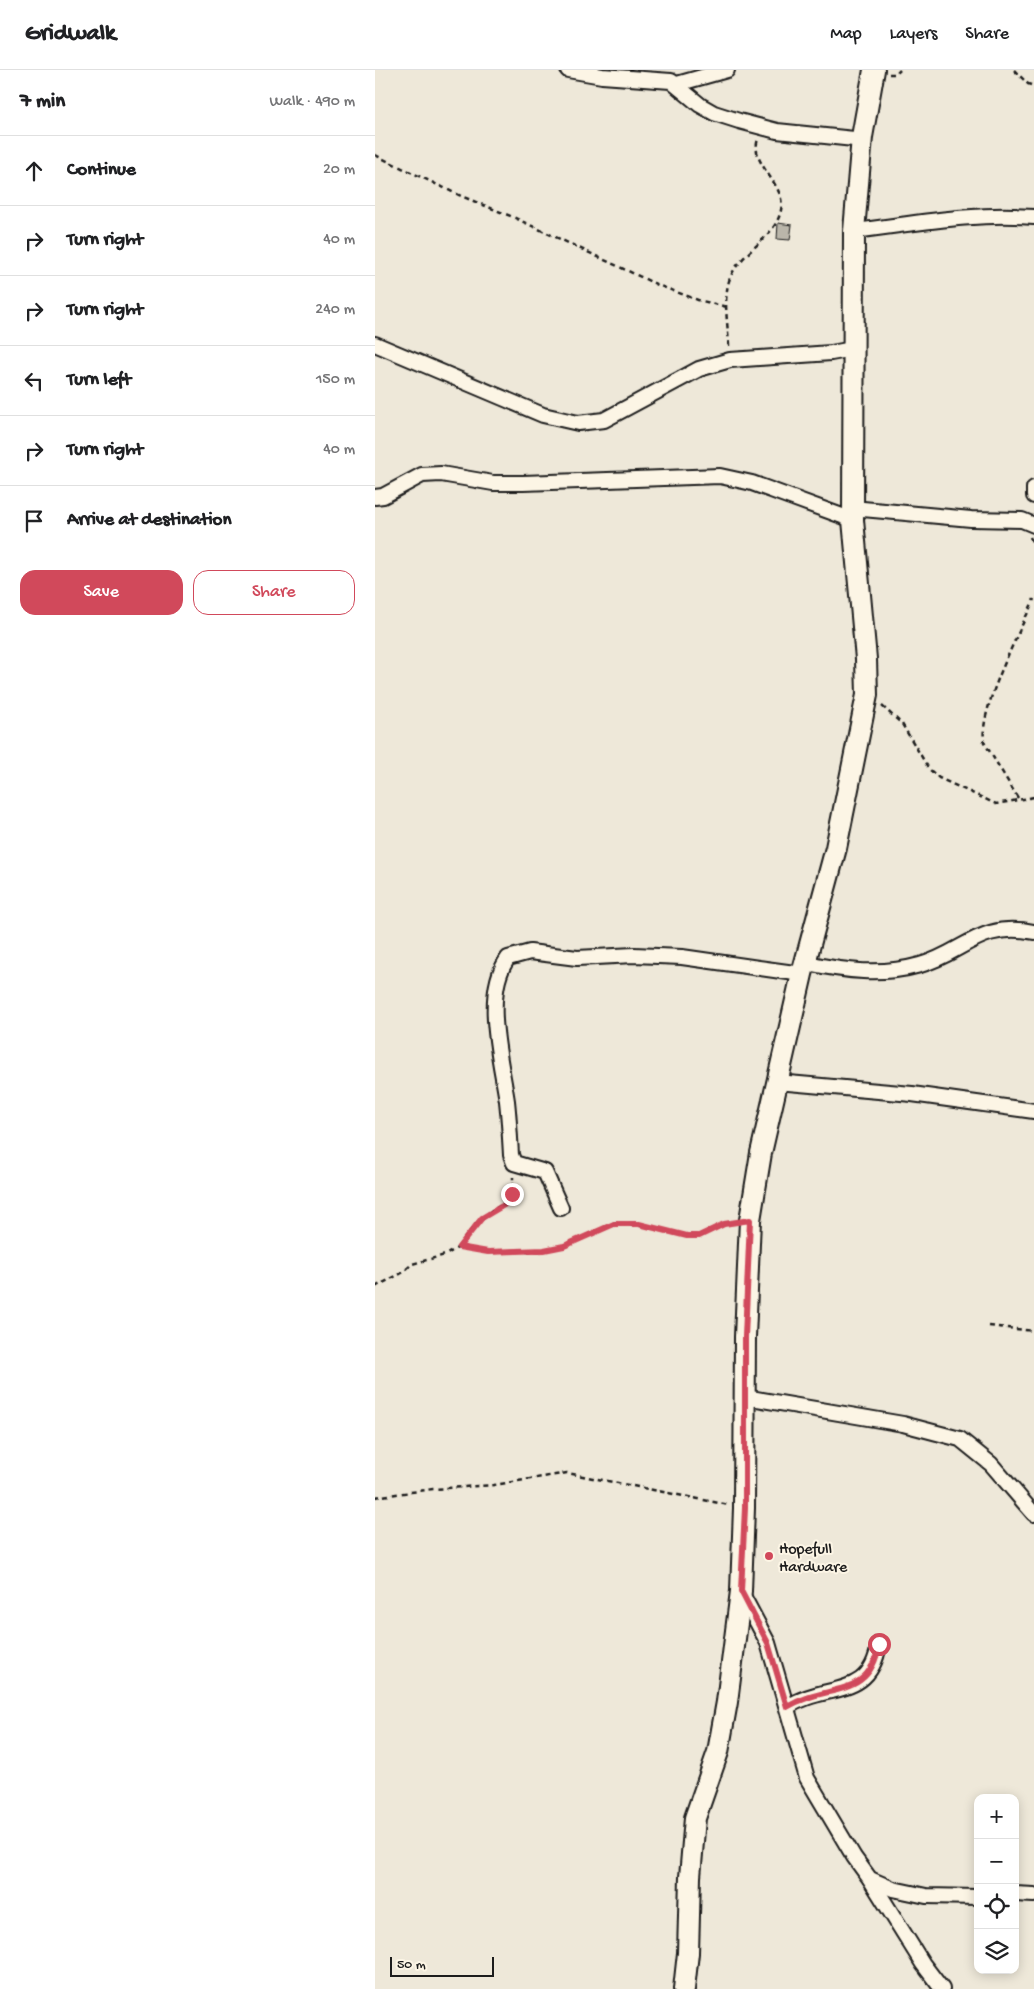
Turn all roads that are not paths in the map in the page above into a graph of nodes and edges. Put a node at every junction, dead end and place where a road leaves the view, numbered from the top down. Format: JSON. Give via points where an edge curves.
{"nodes":[{"id":1,"x":568,"y":70,"type":"edge"},
{"id":2,"x":727,"y":70,"type":"edge"},
{"id":3,"x":874,"y":70,"type":"edge"},
{"id":4,"x":677,"y":84,"type":"junction"},
{"id":5,"x":862,"y":137,"type":"junction"},
{"id":6,"x":1034,"y":217,"type":"edge"},
{"id":7,"x":854,"y":232,"type":"junction"},
{"id":8,"x":375,"y":344,"type":"edge"},
{"id":9,"x":853,"y":349,"type":"junction"},
{"id":10,"x":1034,"y":488,"type":"edge"},
{"id":11,"x":1034,"y":496,"type":"edge"},
{"id":12,"x":375,"y":497,"type":"edge"},
{"id":13,"x":852,"y":514,"type":"junction"},
{"id":14,"x":1034,"y":525,"type":"edge"},
{"id":15,"x":1034,"y":932,"type":"edge"},
{"id":16,"x":805,"y":968,"type":"junction"},
{"id":17,"x":777,"y":1082,"type":"junction"},
{"id":18,"x":1034,"y":1111,"type":"edge"},
{"id":19,"x":561,"y":1208,"type":"dead end"},
{"id":20,"x":745,"y":1397,"type":"junction"},
{"id":21,"x":1034,"y":1514,"type":"edge"},
{"id":22,"x":741,"y":1591,"type":"junction"},
{"id":23,"x":879,"y":1644,"type":"dead end"},
{"id":24,"x":787,"y":1707,"type":"junction"},
{"id":25,"x":870,"y":1879,"type":"junction"},
{"id":26,"x":1019,"y":1894,"type":"edge"},
{"id":27,"x":1034,"y":1895,"type":"edge"},
{"id":28,"x":974,"y":1897,"type":"edge"},
{"id":29,"x":684,"y":1989,"type":"edge"},
{"id":30,"x":942,"y":1989,"type":"edge"}],
"edges":[{"from":1,"to":4,"type":"street","via":[[602,76],[666,80]]},
{"from":2,"to":4,"type":"street"},
{"from":3,"to":5,"type":"street"},
{"from":4,"to":5,"type":"street","via":[[700,105],[715,113],[762,128],[798,135]]},
{"from":5,"to":7,"type":"street"},
{"from":6,"to":7,"type":"street","via":[[951,218]]},
{"from":7,"to":9,"type":"street"},
{"from":8,"to":9,"type":"street","via":[[543,415],[578,423],[604,420],[699,369],[730,360]]},
{"from":9,"to":13,"type":"street"},
{"from":10,"to":11,"type":"street"},
{"from":12,"to":13,"type":"street","via":[[422,475],[441,474],[493,483],[720,476]]},
{"from":13,"to":14,"type":"street","via":[[1022,520]]},
{"from":13,"to":16,"type":"street","via":[[867,695],[836,848]]},
{"from":15,"to":16,"type":"street","via":[[983,934],[939,958],[898,970],[871,973]]},
{"from":16,"to":17,"type":"street"},
{"from":16,"to":19,"type":"street","via":[[634,955],[577,958],[529,952],[509,958],[500,973],[495,1022],[514,1163],[545,1172]]},
{"from":17,"to":18,"type":"street","via":[[921,1095]]},
{"from":17,"to":20,"type":"street","via":[[750,1220]]},
{"from":20,"to":21,"type":"street","via":[[903,1424],[960,1438],[991,1464]]},
{"from":20,"to":22,"type":"street"},
{"from":22,"to":24,"type":"street","via":[[768,1643]]},
{"from":22,"to":29,"type":"street","via":[[718,1752],[695,1818]]},
{"from":23,"to":24,"type":"street","via":[[874,1667],[867,1677],[854,1684],[805,1697]]},
{"from":24,"to":25,"type":"street","via":[[807,1778]]},
{"from":25,"to":28,"type":"street","via":[[893,1889],[926,1896]]},
{"from":25,"to":30,"type":"street"},
{"from":26,"to":27,"type":"street"}]}
